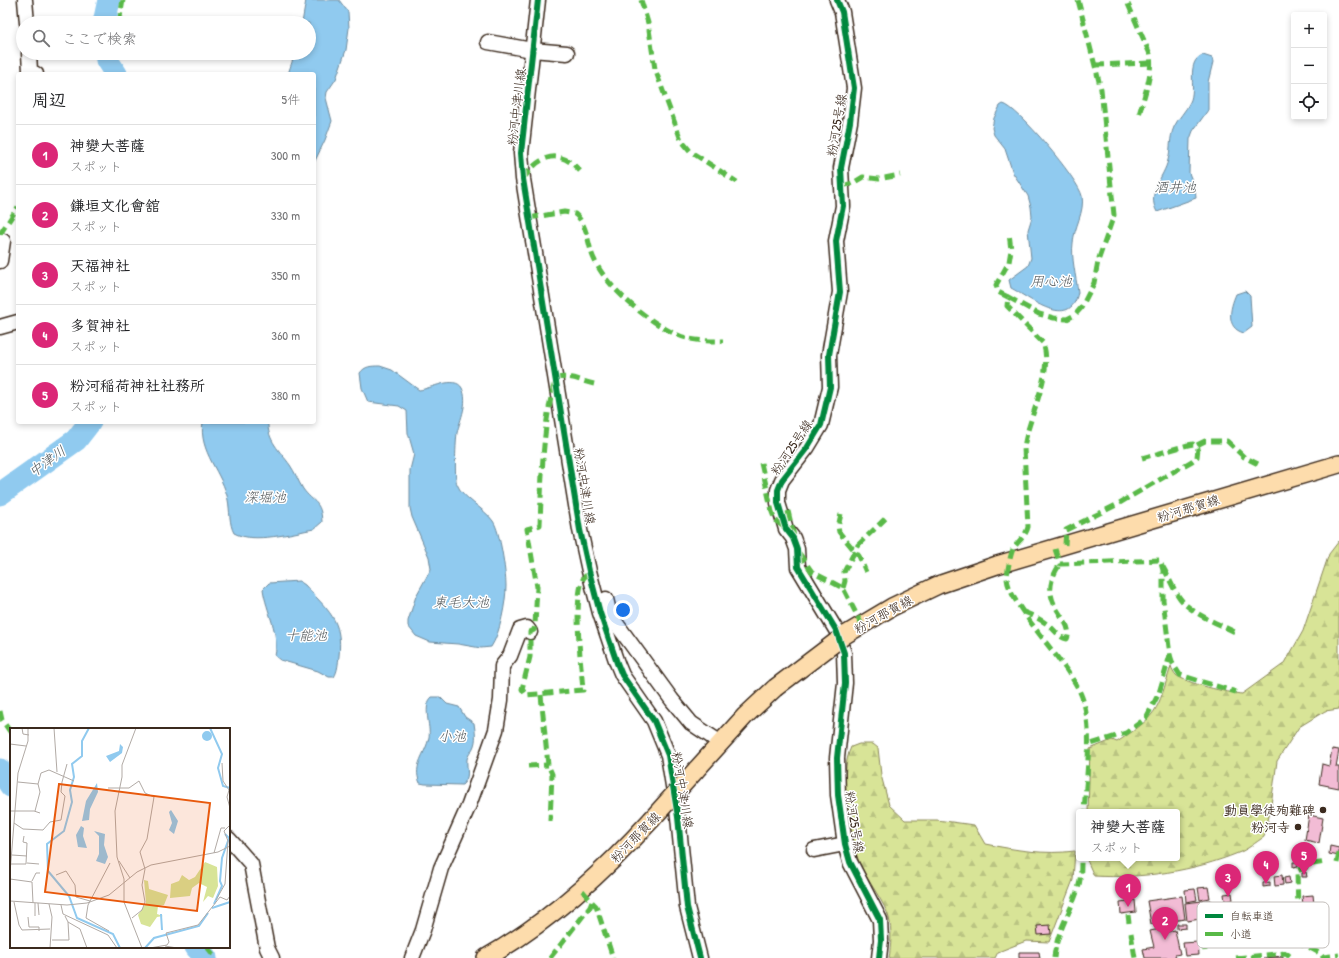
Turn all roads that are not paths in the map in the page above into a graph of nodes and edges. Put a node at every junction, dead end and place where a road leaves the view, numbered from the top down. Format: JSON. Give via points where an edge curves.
{"nodes":[{"id":1,"x":25,"y":0,"type":"edge"},
{"id":2,"x":538,"y":0,"type":"edge"},
{"id":3,"x":837,"y":0,"type":"edge"},
{"id":4,"x":26,"y":16,"type":"edge"},
{"id":5,"x":488,"y":42,"type":"dead end"},
{"id":6,"x":532,"y":50,"type":"junction"},
{"id":7,"x":567,"y":53,"type":"dead end"},
{"id":8,"x":29,"y":60,"type":"edge"},
{"id":9,"x":32,"y":72,"type":"edge"},
{"id":10,"x":3,"y":241,"type":"dead end"},
{"id":11,"x":0,"y":262,"type":"edge"},
{"id":12,"x":16,"y":323,"type":"edge"},
{"id":13,"x":0,"y":327,"type":"edge"},
{"id":14,"x":1339,"y":464,"type":"edge"},
{"id":15,"x":589,"y":573,"type":"junction"},
{"id":16,"x":530,"y":632,"type":"dead end"},
{"id":17,"x":721,"y":743,"type":"junction"},
{"id":18,"x":230,"y":840,"type":"edge"},
{"id":19,"x":845,"y":844,"type":"junction"},
{"id":20,"x":814,"y":850,"type":"dead end"},
{"id":21,"x":272,"y":958,"type":"edge"},
{"id":22,"x":412,"y":958,"type":"edge"},
{"id":23,"x":486,"y":958,"type":"edge"},
{"id":24,"x":700,"y":958,"type":"edge"},
{"id":25,"x":879,"y":958,"type":"edge"}],
"edges":[{"from":1,"to":4,"type":"street"},
{"from":2,"to":6,"type":"street","name":"粉河中津川線"},
{"from":3,"to":19,"type":"street","name":"粉河25号線","via":[[842,12],[854,88],[841,168],[842,206],[836,242],[840,292],[829,355],[830,387],[821,425],[807,448],[788,469],[778,490],[778,503],[786,529],[797,549],[798,567],[836,630],[844,653],[845,683],[837,758],[838,795]]},
{"from":5,"to":6,"type":"street"},
{"from":6,"to":7,"type":"street"},
{"from":6,"to":15,"type":"street","name":"粉河中津川線","via":[[521,153],[523,179]]},
{"from":8,"to":9,"type":"street"},
{"from":10,"to":11,"type":"street"},
{"from":12,"to":13,"type":"street"},
{"from":14,"to":17,"type":"main road","name":"粉河那賀線","bridge":true,"via":[[997,565],[938,585],[892,607],[845,635],[775,688]]},
{"from":15,"to":17,"type":"street","via":[[598,573],[610,615],[672,700],[691,723]]},
{"from":15,"to":24,"type":"street","name":"粉河中津川線","via":[[622,675],[654,721],[668,755],[678,817],[687,907]]},
{"from":16,"to":22,"type":"street","via":[[528,628],[520,630],[510,656],[502,666],[501,700],[496,730],[469,805],[441,868]]},
{"from":17,"to":23,"type":"main road","name":"粉河那賀線","bridge":true,"via":[[621,853],[555,912]]},
{"from":18,"to":21,"type":"street","via":[[251,864],[267,948]]},
{"from":19,"to":20,"type":"street"},
{"from":19,"to":25,"type":"street","name":"粉河25号線","via":[[860,882],[880,920]]}]}
